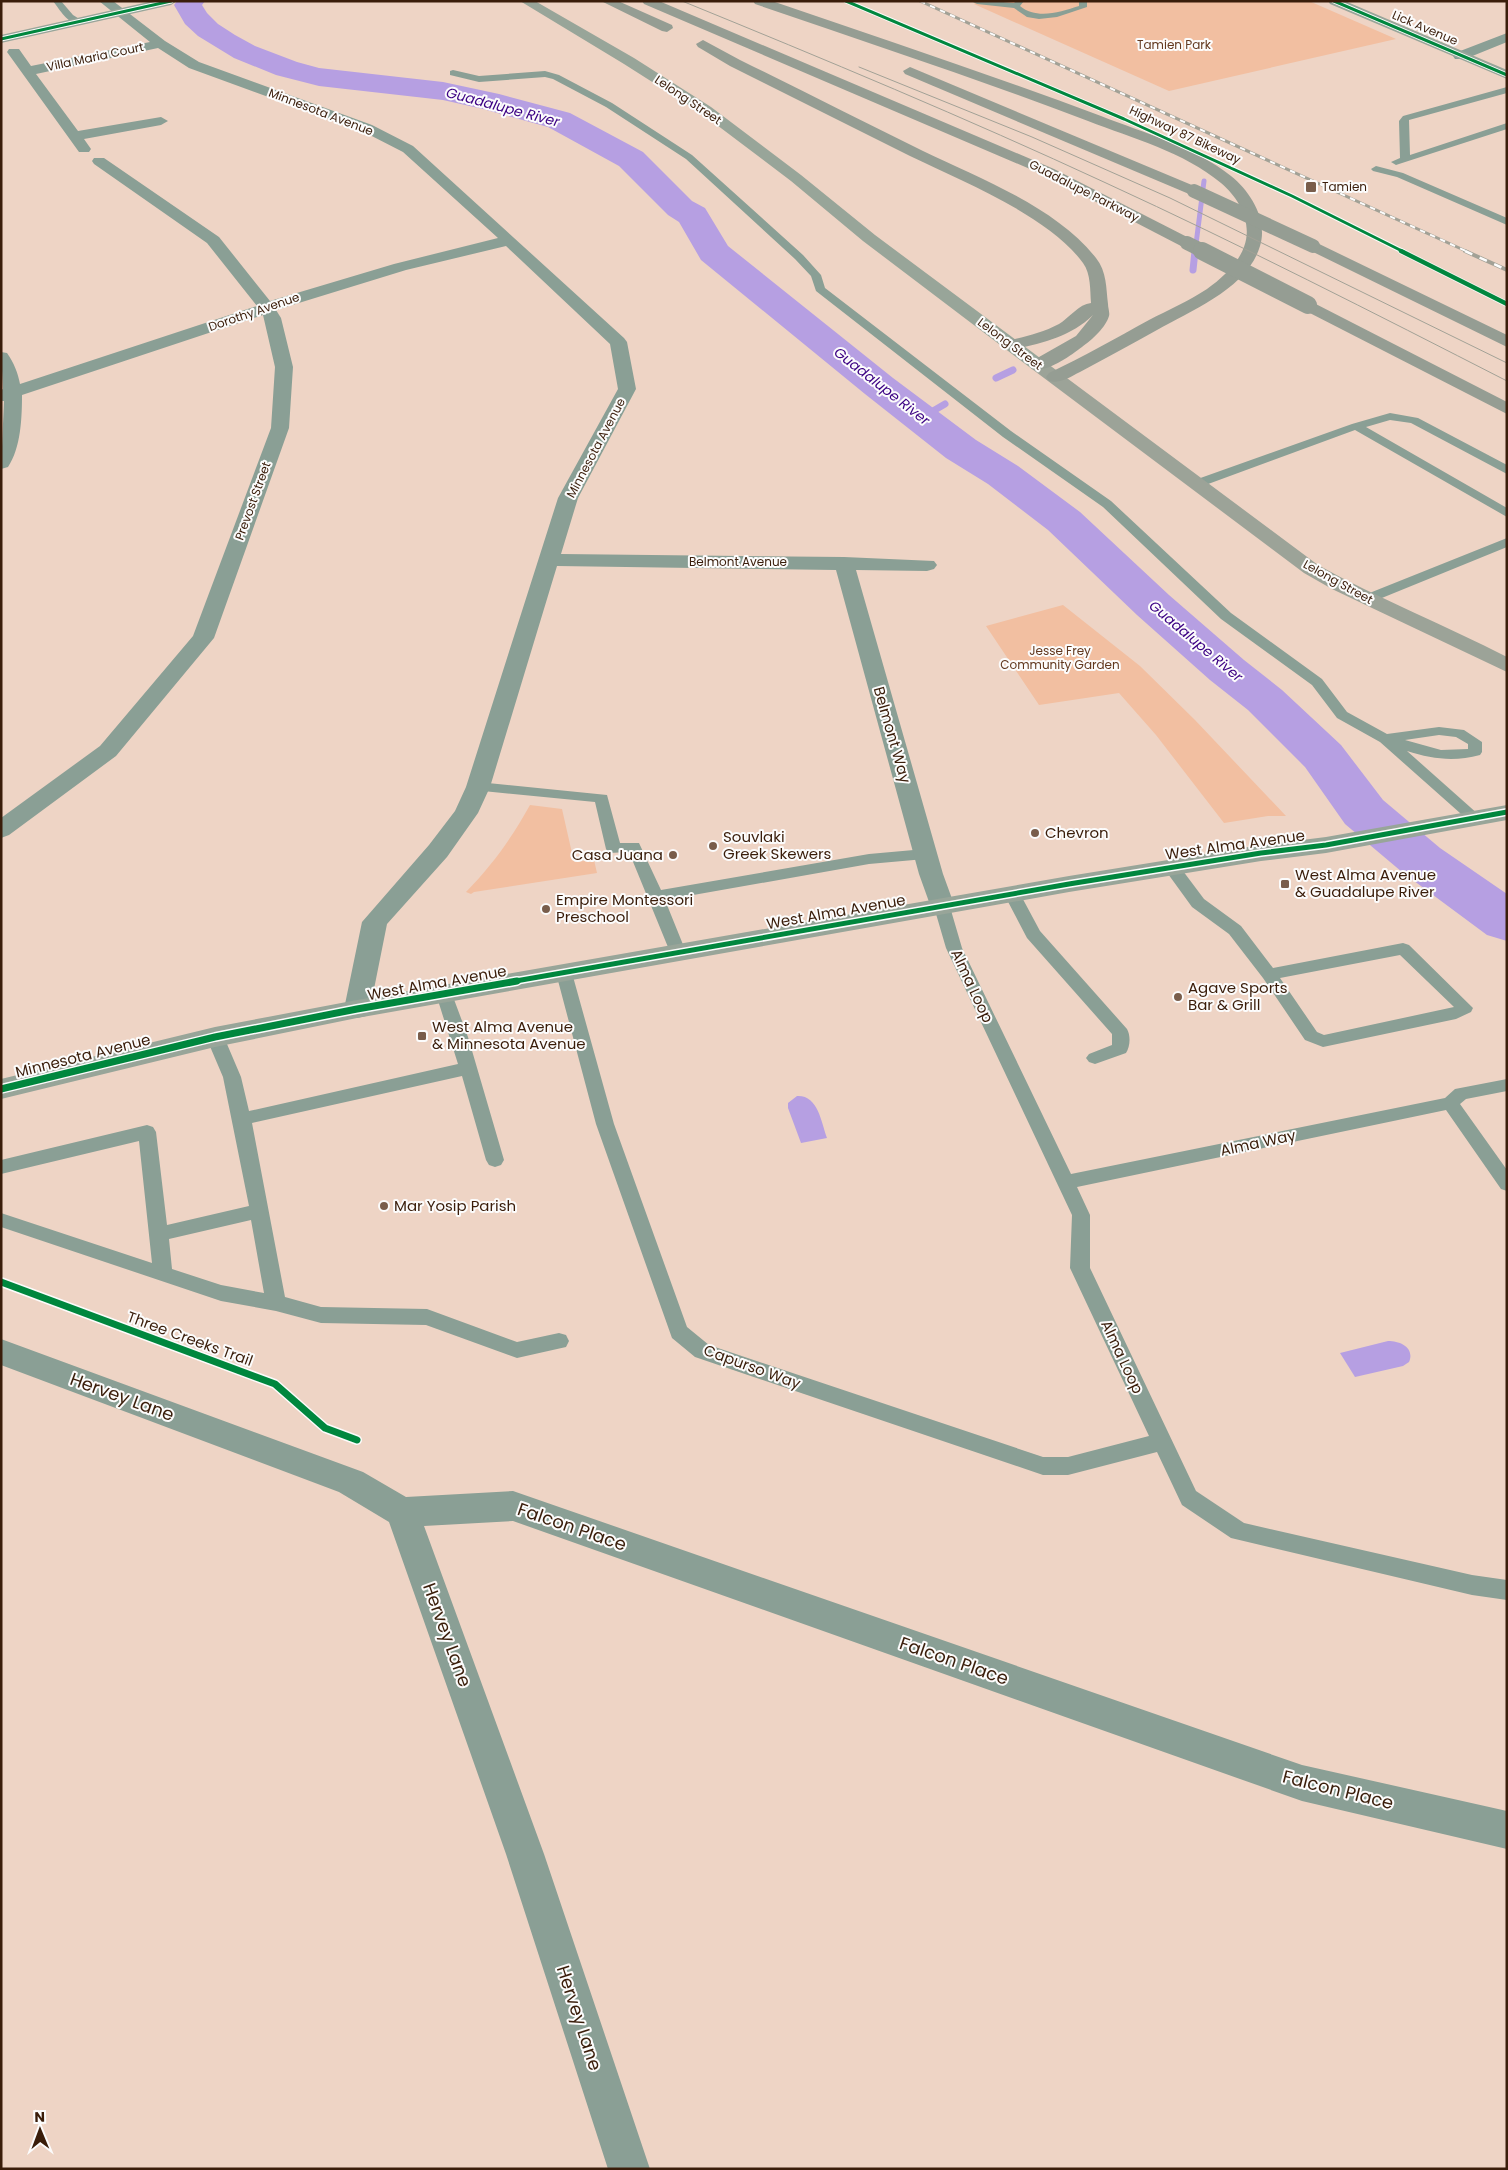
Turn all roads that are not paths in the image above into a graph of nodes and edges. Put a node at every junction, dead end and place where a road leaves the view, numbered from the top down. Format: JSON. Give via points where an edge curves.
{"nodes":[{"id":1,"x":57,"y":1,"type":"edge"},
{"id":2,"x":105,"y":1,"type":"edge"},
{"id":3,"x":171,"y":1,"type":"edge"},
{"id":4,"x":526,"y":1,"type":"edge"},
{"id":5,"x":606,"y":1,"type":"edge"},
{"id":6,"x":648,"y":1,"type":"edge"},
{"id":7,"x":742,"y":1,"type":"edge"},
{"id":8,"x":759,"y":1,"type":"edge"},
{"id":9,"x":1083,"y":1,"type":"edge"},
{"id":10,"x":1334,"y":1,"type":"edge"},
{"id":11,"x":977,"y":2,"type":"edge"},
{"id":12,"x":1018,"y":4,"type":"edge"},
{"id":13,"x":120,"y":13,"type":"junction"},
{"id":14,"x":78,"y":22,"type":"junction"},
{"id":15,"x":677,"y":32,"type":"dead end"},
{"id":16,"x":1507,"y":38,"type":"edge"},
{"id":17,"x":1,"y":39,"type":"edge"},
{"id":18,"x":160,"y":44,"type":"junction"},
{"id":19,"x":860,"y":50,"type":"dead end"},
{"id":20,"x":14,"y":52,"type":"dead end"},
{"id":21,"x":1460,"y":56,"type":"junction"},
{"id":22,"x":896,"y":65,"type":"dead end"},
{"id":23,"x":29,"y":71,"type":"junction"},
{"id":24,"x":452,"y":73,"type":"dead end"},
{"id":25,"x":1507,"y":75,"type":"edge"},
{"id":26,"x":1507,"y":90,"type":"edge"},
{"id":27,"x":840,"y":100,"type":"dead end"},
{"id":28,"x":161,"y":121,"type":"dead end"},
{"id":29,"x":1507,"y":126,"type":"edge"},
{"id":30,"x":923,"y":134,"type":"dead end"},
{"id":31,"x":76,"y":136,"type":"junction"},
{"id":32,"x":92,"y":155,"type":"joint"},
{"id":33,"x":1405,"y":159,"type":"junction"},
{"id":34,"x":1109,"y":204,"type":"junction"},
{"id":35,"x":1507,"y":222,"type":"edge"},
{"id":36,"x":509,"y":240,"type":"junction"},
{"id":37,"x":1098,"y":300,"type":"junction"},
{"id":38,"x":267,"y":308,"type":"junction"},
{"id":39,"x":1507,"y":342,"type":"edge"},
{"id":40,"x":1012,"y":345,"type":"junction"},
{"id":41,"x":1,"y":358,"type":"edge"},
{"id":42,"x":1038,"y":365,"type":"junction"},
{"id":43,"x":1055,"y":377,"type":"junction"},
{"id":44,"x":6,"y":394,"type":"edge"},
{"id":45,"x":1507,"y":408,"type":"edge"},
{"id":46,"x":1356,"y":426,"type":"junction"},
{"id":47,"x":1,"y":463,"type":"edge"},
{"id":48,"x":1507,"y":470,"type":"edge"},
{"id":49,"x":1196,"y":484,"type":"junction"},
{"id":50,"x":1507,"y":512,"type":"edge"},
{"id":51,"x":1507,"y":542,"type":"edge"},
{"id":52,"x":550,"y":560,"type":"junction"},
{"id":53,"x":844,"y":563,"type":"junction"},
{"id":54,"x":927,"y":565,"type":"dead end"},
{"id":55,"x":1367,"y":599,"type":"junction"},
{"id":56,"x":1507,"y":666,"type":"edge"},
{"id":57,"x":1385,"y":739,"type":"junction"},
{"id":58,"x":478,"y":787,"type":"junction"},
{"id":59,"x":1507,"y":812,"type":"edge"},
{"id":60,"x":1467,"y":819,"type":"junction"},
{"id":61,"x":1,"y":830,"type":"edge"},
{"id":62,"x":925,"y":854,"type":"junction"},
{"id":63,"x":1171,"y":868,"type":"junction"},
{"id":64,"x":1012,"y":894,"type":"junction"},
{"id":65,"x":656,"y":896,"type":"junction"},
{"id":66,"x":942,"y":906,"type":"junction"},
{"id":67,"x":678,"y":952,"type":"junction"},
{"id":68,"x":564,"y":973,"type":"junction"},
{"id":69,"x":1269,"y":974,"type":"junction"},
{"id":70,"x":444,"y":994,"type":"junction"},
{"id":71,"x":357,"y":1009,"type":"junction"},
{"id":72,"x":215,"y":1037,"type":"junction"},
{"id":73,"x":170,"y":1048,"type":"joint"},
{"id":74,"x":1095,"y":1058,"type":"dead end"},
{"id":75,"x":468,"y":1068,"type":"junction"},
{"id":76,"x":1507,"y":1085,"type":"edge"},
{"id":77,"x":1,"y":1089,"type":"edge"},
{"id":78,"x":1450,"y":1103,"type":"junction"},
{"id":79,"x":242,"y":1119,"type":"junction"},
{"id":80,"x":495,"y":1160,"type":"dead end"},
{"id":81,"x":1,"y":1167,"type":"edge"},
{"id":82,"x":1065,"y":1182,"type":"junction"},
{"id":83,"x":1507,"y":1184,"type":"edge"},
{"id":84,"x":259,"y":1211,"type":"junction"},
{"id":85,"x":1,"y":1220,"type":"edge"},
{"id":86,"x":158,"y":1234,"type":"junction"},
{"id":87,"x":163,"y":1274,"type":"junction"},
{"id":88,"x":276,"y":1303,"type":"junction"},
{"id":89,"x":559,"y":1341,"type":"dead end"},
{"id":90,"x":1,"y":1352,"type":"edge"},
{"id":91,"x":1162,"y":1442,"type":"junction"},
{"id":92,"x":402,"y":1512,"type":"junction"},
{"id":93,"x":1507,"y":1590,"type":"edge"},
{"id":94,"x":1507,"y":1830,"type":"edge"},
{"id":95,"x":629,"y":2169,"type":"edge"}],
"edges":[{"from":1,"to":14,"type":"lane"},
{"from":2,"to":13,"type":"street","name":"Minnesota Avenue"},
{"from":3,"to":13,"type":"main road"},
{"from":4,"to":40,"type":"main road","name":"Lelong Street","via":[[706,110]]},
{"from":5,"to":15,"type":"highway"},
{"from":6,"to":34,"type":"highway","name":"Guadalupe Parkway","via":[[1049,172]]},
{"from":7,"to":19,"type":"highway"},
{"from":8,"to":43,"type":"highway","via":[[1063,106],[1202,164],[1235,188],[1252,214],[1254,231],[1252,250],[1231,279],[1212,293]]},
{"from":9,"to":12,"type":"lane","via":[[1083,7],[1050,16],[1029,14],[1020,10]]},
{"from":10,"to":21,"type":"main road","name":"Lick Avenue"},
{"from":11,"to":12,"type":"lane"},
{"from":13,"to":14,"type":"main road"},
{"from":13,"to":18,"type":"street","name":"Minnesota Avenue"},
{"from":14,"to":17,"type":"main road"},
{"from":16,"to":21,"type":"street"},
{"from":18,"to":23,"type":"street","name":"Villa Maria Court"},
{"from":18,"to":36,"type":"street","name":"Minnesota Avenue","via":[[194,65],[367,128],[408,149]]},
{"from":20,"to":23,"type":"street","name":"Villa Maria Court"},
{"from":21,"to":25,"type":"main road","name":"Lick Avenue"},
{"from":22,"to":39,"type":"highway","bridge":true,"via":[[1194,191]]},
{"from":23,"to":31,"type":"street","name":"Villa Maria Court"},
{"from":24,"to":57,"type":"lane","via":[[479,79],[533,74],[556,77],[610,105],[689,157],[799,257],[816,275],[820,289],[1007,434],[1106,504],[1226,616],[1317,682],[1342,715]]},
{"from":26,"to":33,"type":"lane","via":[[1406,118]]},
{"from":27,"to":37,"type":"highway","via":[[699,42],[735,64],[944,167],[1046,222],[1066,236],[1090,261],[1098,280]]},
{"from":28,"to":31,"type":"street"},
{"from":29,"to":33,"type":"lane"},
{"from":30,"to":34,"type":"highway"},
{"from":31,"to":32,"type":"street","name":"Villa Maria Court"},
{"from":32,"to":38,"type":"street","name":"Prevost Street","via":[[213,240]]},
{"from":33,"to":35,"type":"lane","via":[[1376,169],[1400,175]]},
{"from":34,"to":45,"type":"highway","name":"Guadalupe Parkway","bridge":true},
{"from":36,"to":38,"type":"street","name":"Dorothy Avenue","via":[[400,266]]},
{"from":36,"to":52,"type":"street","name":"Minnesota Avenue","via":[[618,342],[627,389],[568,498]]},
{"from":37,"to":40,"type":"highway","via":[[1068,328]]},
{"from":37,"to":42,"type":"highway","via":[[1101,315],[1093,330],[1077,344]]},
{"from":38,"to":44,"type":"street","name":"Dorothy Avenue"},
{"from":38,"to":61,"type":"street","name":"Prevost Street","via":[[273,318],[284,367],[280,428],[203,638],[108,751]]},
{"from":40,"to":42,"type":"main road","name":"Lelong Street"},
{"from":41,"to":44,"type":"street","via":[[10,380]]},
{"from":42,"to":43,"type":"main road","name":"Lelong Street"},
{"from":43,"to":49,"type":"main road","name":"Lelong Street"},
{"from":44,"to":47,"type":"street","via":[[12,420]]},
{"from":46,"to":48,"type":"lane","via":[[1390,416],[1414,420]]},
{"from":46,"to":49,"type":"lane"},
{"from":46,"to":50,"type":"lane"},
{"from":49,"to":55,"type":"main road","name":"Lelong Street","via":[[1311,569]]},
{"from":51,"to":55,"type":"lane"},
{"from":52,"to":53,"type":"street","name":"Belmont Avenue"},
{"from":52,"to":58,"type":"street","name":"Minnesota Avenue"},
{"from":53,"to":54,"type":"street","name":"Belmont Avenue"},
{"from":53,"to":62,"type":"street","name":"Belmont Way"},
{"from":55,"to":56,"type":"main road","name":"Lelong Street"},
{"from":57,"to":57,"type":"lane","via":[[1439,732],[1459,733],[1475,742],[1475,752],[1462,757],[1438,754]]},
{"from":57,"to":60,"type":"lane"},
{"from":58,"to":65,"type":"lane","via":[[602,798],[614,849],[634,847]]},
{"from":58,"to":71,"type":"street","name":"Minnesota Avenue","via":[[466,813],[438,851],[375,922]]},
{"from":59,"to":60,"type":"main road","name":"West Alma Avenue"},
{"from":60,"to":63,"type":"main road","name":"West Alma Avenue","via":[[1326,845]]},
{"from":62,"to":65,"type":"lane","via":[[869,859]]},
{"from":62,"to":66,"type":"street","name":"Belmont Way"},
{"from":63,"to":64,"type":"main road","name":"West Alma Avenue"},
{"from":63,"to":69,"type":"lane","via":[[1198,903],[1235,930]]},
{"from":64,"to":66,"type":"main road","name":"West Alma Avenue"},
{"from":64,"to":74,"type":"lane","via":[[1033,934],[1121,1033],[1120,1049]]},
{"from":65,"to":67,"type":"lane"},
{"from":66,"to":67,"type":"main road","name":"West Alma Avenue"},
{"from":66,"to":82,"type":"lane","name":"Alma Loop","via":[[954,948]]},
{"from":67,"to":68,"type":"main road","name":"West Alma Avenue"},
{"from":68,"to":70,"type":"main road","name":"West Alma Avenue"},
{"from":68,"to":91,"type":"lane","name":"Capurso Way","via":[[605,1124],[678,1332],[702,1351],[1044,1466],[1068,1466]]},
{"from":69,"to":69,"type":"lane","via":[[1311,1036],[1323,1041],[1456,1013],[1465,1008],[1403,949]]},
{"from":70,"to":71,"type":"main road","name":"West Alma Avenue"},
{"from":70,"to":75,"type":"lane"},
{"from":71,"to":72,"type":"main road","name":"West Alma Avenue"},
{"from":72,"to":73,"type":"main road","name":"West Alma Avenue"},
{"from":72,"to":79,"type":"lane","via":[[232,1077]]},
{"from":73,"to":77,"type":"main road","name":"Minnesota Avenue"},
{"from":75,"to":79,"type":"lane"},
{"from":75,"to":80,"type":"lane"},
{"from":76,"to":78,"type":"lane","name":"Alma Way","via":[[1461,1094]]},
{"from":78,"to":82,"type":"lane","name":"Alma Way"},
{"from":78,"to":83,"type":"lane"},
{"from":79,"to":84,"type":"lane"},
{"from":81,"to":86,"type":"lane","via":[[147,1132]]},
{"from":82,"to":91,"type":"lane","name":"Alma Loop","via":[[1081,1215],[1080,1268]]},
{"from":84,"to":86,"type":"lane"},
{"from":84,"to":88,"type":"lane"},
{"from":85,"to":87,"type":"lane"},
{"from":86,"to":87,"type":"lane"},
{"from":87,"to":88,"type":"lane","via":[[221,1293]]},
{"from":88,"to":89,"type":"lane","via":[[321,1315],[427,1317],[517,1350]]},
{"from":90,"to":92,"type":"street","name":"Hervey Lane","via":[[351,1482]]},
{"from":91,"to":93,"type":"lane","name":"Alma Loop","via":[[1189,1498],[1239,1531],[1472,1585]]},
{"from":92,"to":94,"type":"street","name":"Falcon Place","via":[[513,1506],[1302,1783]]},
{"from":92,"to":95,"type":"street","name":"Hervey Lane","via":[[525,1854]]}]}
